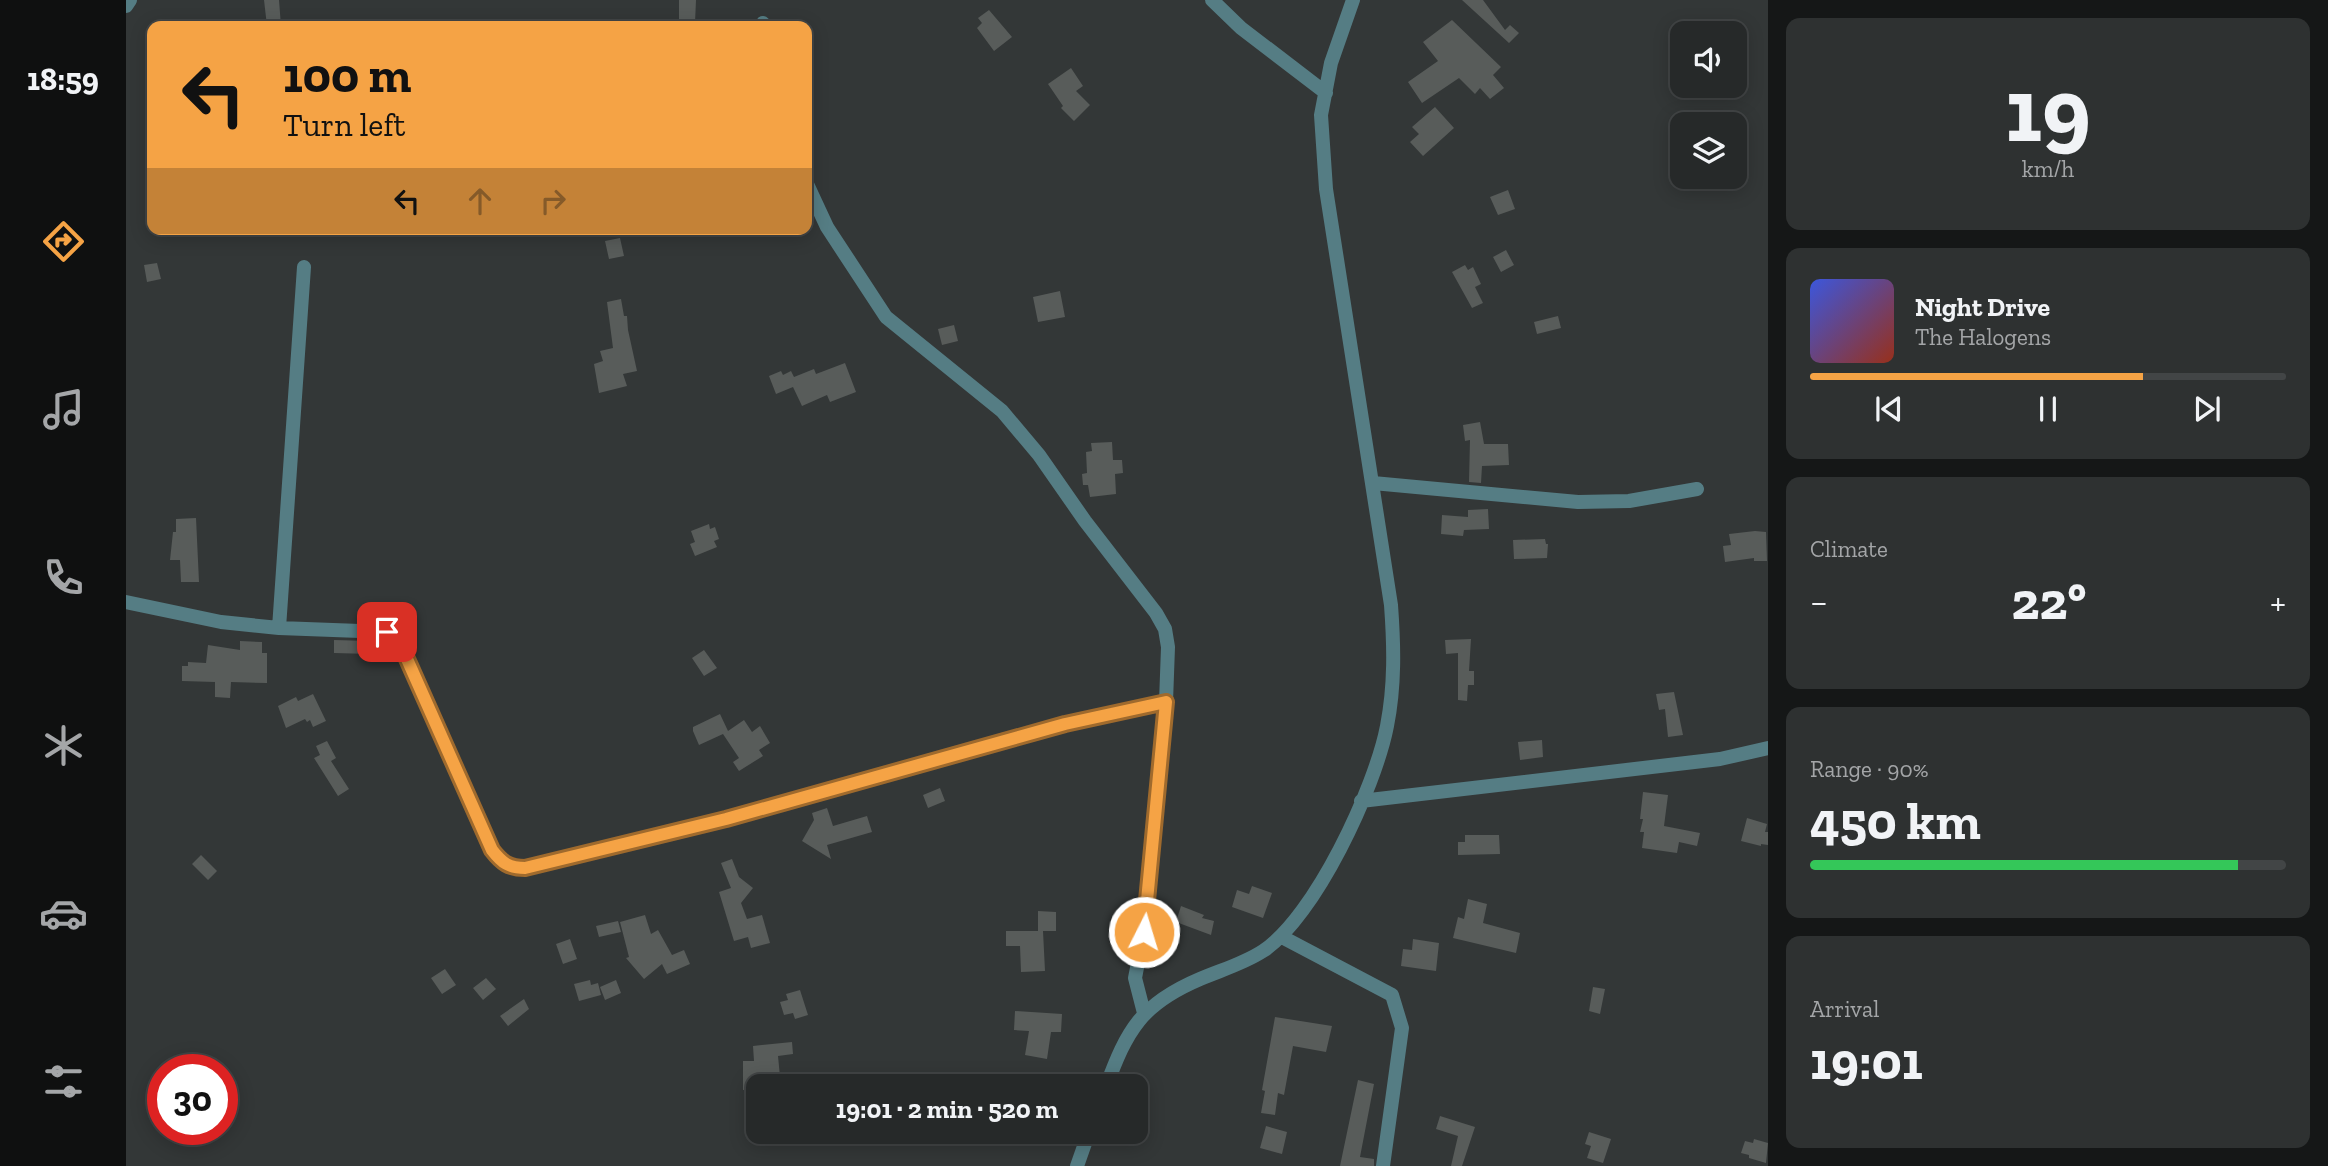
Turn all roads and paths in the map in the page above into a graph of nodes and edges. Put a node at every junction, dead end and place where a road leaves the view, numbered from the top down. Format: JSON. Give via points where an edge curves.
{"nodes":[{"id":1,"x":130,"y":0,"type":"edge"},
{"id":2,"x":1212,"y":0,"type":"edge"},
{"id":3,"x":1353,"y":0,"type":"edge"},
{"id":4,"x":126,"y":6,"type":"edge"},
{"id":5,"x":1326,"y":93,"type":"junction"},
{"id":6,"x":812,"y":195,"type":"edge"},
{"id":7,"x":304,"y":267,"type":"dead end"},
{"id":8,"x":1373,"y":483,"type":"junction"},
{"id":9,"x":1697,"y":489,"type":"dead end"},
{"id":10,"x":126,"y":602,"type":"edge"},
{"id":11,"x":279,"y":628,"type":"junction"},
{"id":12,"x":1166,"y":702,"type":"junction"},
{"id":13,"x":1768,"y":748,"type":"edge"},
{"id":14,"x":1362,"y":802,"type":"junction"},
{"id":15,"x":1282,"y":937,"type":"junction"},
{"id":16,"x":1144,"y":1013,"type":"junction"},
{"id":17,"x":1111,"y":1074,"type":"edge"},
{"id":18,"x":1084,"y":1144,"type":"edge"},
{"id":19,"x":1077,"y":1166,"type":"edge"},
{"id":20,"x":1383,"y":1166,"type":"edge"}],
"edges":[{"from":1,"to":4,"type":"street"},
{"from":2,"to":5,"type":"street"},
{"from":3,"to":5,"type":"street","via":[[1331,63]]},
{"from":5,"to":8,"type":"street","via":[[1321,115],[1326,189]]},
{"from":6,"to":12,"type":"street","via":[[827,227],[886,317],[1002,411],[1156,613],[1168,647]]},
{"from":7,"to":11,"type":"street"},
{"from":8,"to":9,"type":"street","via":[[1578,502],[1629,501]]},
{"from":8,"to":14,"type":"street","via":[[1395,668],[1387,728]]},
{"from":10,"to":11,"type":"street","via":[[221,622]]},
{"from":11,"to":12,"type":"street","via":[[387,632],[396,639],[492,850],[513,868],[726,819],[1065,724]]},
{"from":12,"to":16,"type":"street","via":[[1144,932],[1135,978]]},
{"from":13,"to":14,"type":"street","via":[[1720,759]]},
{"from":14,"to":15,"type":"street","via":[[1315,893]]},
{"from":15,"to":16,"type":"street"},
{"from":15,"to":20,"type":"street","via":[[1392,995],[1402,1028]]},
{"from":16,"to":17,"type":"street","via":[[1131,1028]]},
{"from":18,"to":19,"type":"street"}]}
